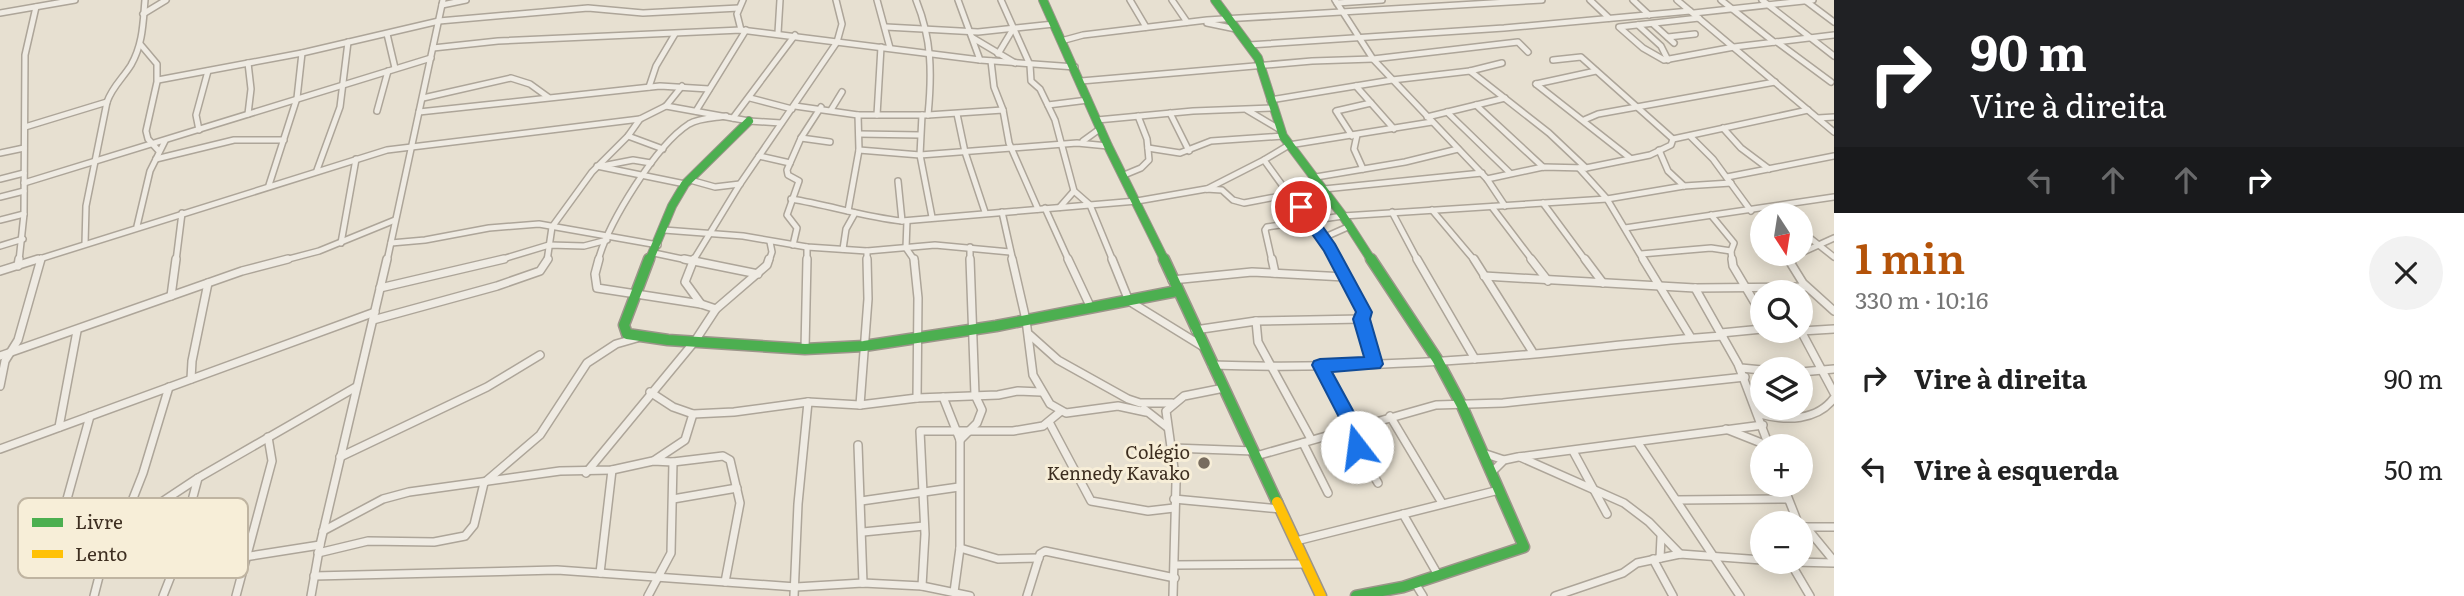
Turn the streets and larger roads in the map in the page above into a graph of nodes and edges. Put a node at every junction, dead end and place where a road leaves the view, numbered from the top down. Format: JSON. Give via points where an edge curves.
{"nodes":[{"id":1,"x":73,"y":0,"type":"edge"},
{"id":2,"x":145,"y":0,"type":"edge"},
{"id":3,"x":166,"y":0,"type":"edge"},
{"id":4,"x":466,"y":0,"type":"edge"},
{"id":5,"x":709,"y":0,"type":"edge"},
{"id":6,"x":743,"y":0,"type":"edge"},
{"id":7,"x":780,"y":0,"type":"edge"},
{"id":8,"x":836,"y":0,"type":"edge"},
{"id":9,"x":877,"y":0,"type":"edge"},
{"id":10,"x":916,"y":0,"type":"edge"},
{"id":11,"x":958,"y":0,"type":"edge"},
{"id":12,"x":1001,"y":0,"type":"edge"},
{"id":13,"x":1043,"y":0,"type":"edge"},
{"id":14,"x":1130,"y":0,"type":"edge"},
{"id":15,"x":1172,"y":0,"type":"edge"},
{"id":16,"x":1215,"y":0,"type":"edge"},
{"id":17,"x":1382,"y":0,"type":"edge"},
{"id":18,"x":1542,"y":0,"type":"edge"},
{"id":19,"x":1590,"y":0,"type":"edge"},
{"id":20,"x":1633,"y":0,"type":"edge"},
{"id":21,"x":1677,"y":0,"type":"edge"},
{"id":22,"x":1721,"y":0,"type":"edge"},
{"id":23,"x":1762,"y":0,"type":"edge"},
{"id":24,"x":1808,"y":0,"type":"edge"},
{"id":25,"x":1336,"y":1,"type":"edge"},
{"id":26,"x":443,"y":2,"type":"edge"},
{"id":27,"x":1770,"y":6,"type":"junction"},
{"id":28,"x":36,"y":7,"type":"junction"},
{"id":29,"x":739,"y":8,"type":"junction"},
{"id":30,"x":708,"y":10,"type":"junction"},
{"id":31,"x":1733,"y":10,"type":"junction"},
{"id":32,"x":0,"y":13,"type":"edge"},
{"id":33,"x":1344,"y":13,"type":"junction"},
{"id":34,"x":143,"y":14,"type":"junction"},
{"id":35,"x":1694,"y":14,"type":"junction"},
{"id":36,"x":1649,"y":15,"type":"junction"},
{"id":37,"x":1609,"y":18,"type":"junction"},
{"id":38,"x":1228,"y":20,"type":"junction"},
{"id":39,"x":439,"y":21,"type":"junction"},
{"id":40,"x":1195,"y":21,"type":"junction"},
{"id":41,"x":1187,"y":22,"type":"junction"},
{"id":42,"x":1834,"y":22,"type":"edge"},
{"id":43,"x":1054,"y":24,"type":"junction"},
{"id":44,"x":1653,"y":24,"type":"junction"},
{"id":45,"x":1638,"y":25,"type":"junction"},
{"id":46,"x":886,"y":27,"type":"junction"},
{"id":47,"x":1146,"y":27,"type":"junction"},
{"id":48,"x":1619,"y":27,"type":"junction"},
{"id":49,"x":1504,"y":28,"type":"junction"},
{"id":50,"x":1013,"y":29,"type":"junction"},
{"id":51,"x":1236,"y":29,"type":"junction"},
{"id":52,"x":744,"y":30,"type":"junction"},
{"id":53,"x":928,"y":31,"type":"junction"},
{"id":54,"x":778,"y":33,"type":"junction"},
{"id":55,"x":387,"y":34,"type":"junction"},
{"id":56,"x":675,"y":34,"type":"junction"},
{"id":57,"x":1695,"y":34,"type":"dead end"},
{"id":58,"x":795,"y":35,"type":"junction"},
{"id":59,"x":972,"y":35,"type":"junction"},
{"id":60,"x":1834,"y":35,"type":"edge"},
{"id":61,"x":1668,"y":37,"type":"junction"},
{"id":62,"x":1360,"y":38,"type":"junction"},
{"id":63,"x":1811,"y":38,"type":"junction"},
{"id":64,"x":1061,"y":41,"type":"junction"},
{"id":65,"x":348,"y":42,"type":"junction"},
{"id":66,"x":837,"y":42,"type":"junction"},
{"id":67,"x":1518,"y":42,"type":"junction"},
{"id":68,"x":1775,"y":42,"type":"junction"},
{"id":69,"x":141,"y":45,"type":"junction"},
{"id":70,"x":1250,"y":45,"type":"junction"},
{"id":71,"x":1661,"y":46,"type":"junction"},
{"id":72,"x":881,"y":47,"type":"junction"},
{"id":73,"x":1734,"y":47,"type":"junction"},
{"id":74,"x":433,"y":48,"type":"junction"},
{"id":75,"x":890,"y":48,"type":"junction"},
{"id":76,"x":998,"y":52,"type":"junction"},
{"id":77,"x":1528,"y":52,"type":"dead end"},
{"id":78,"x":302,"y":53,"type":"junction"},
{"id":79,"x":933,"y":53,"type":"junction"},
{"id":80,"x":1834,"y":56,"type":"edge"},
{"id":81,"x":431,"y":58,"type":"junction"},
{"id":82,"x":1373,"y":59,"type":"junction"},
{"id":83,"x":980,"y":60,"type":"junction"},
{"id":84,"x":1553,"y":60,"type":"dead end"},
{"id":85,"x":1668,"y":60,"type":"junction"},
{"id":86,"x":993,"y":61,"type":"junction"},
{"id":87,"x":248,"y":63,"type":"junction"},
{"id":88,"x":1502,"y":63,"type":"dead end"},
{"id":89,"x":1016,"y":64,"type":"junction"},
{"id":90,"x":1030,"y":65,"type":"junction"},
{"id":91,"x":1261,"y":65,"type":"junction"},
{"id":92,"x":1075,"y":67,"type":"junction"},
{"id":93,"x":395,"y":68,"type":"junction"},
{"id":94,"x":208,"y":71,"type":"junction"},
{"id":95,"x":388,"y":71,"type":"junction"},
{"id":96,"x":1470,"y":71,"type":"junction"},
{"id":97,"x":1596,"y":71,"type":"junction"},
{"id":98,"x":158,"y":80,"type":"junction"},
{"id":99,"x":1392,"y":80,"type":"junction"},
{"id":100,"x":1081,"y":81,"type":"junction"},
{"id":101,"x":1775,"y":82,"type":"junction"},
{"id":102,"x":1832,"y":82,"type":"dead end"},
{"id":103,"x":345,"y":83,"type":"junction"},
{"id":104,"x":299,"y":86,"type":"junction"},
{"id":105,"x":682,"y":86,"type":"junction"},
{"id":106,"x":1356,"y":86,"type":"junction"},
{"id":107,"x":649,"y":87,"type":"junction"},
{"id":108,"x":709,"y":89,"type":"junction"},
{"id":109,"x":317,"y":92,"type":"junction"},
{"id":110,"x":842,"y":92,"type":"dead end"},
{"id":111,"x":541,"y":96,"type":"junction"},
{"id":112,"x":298,"y":98,"type":"junction"},
{"id":113,"x":423,"y":98,"type":"junction"},
{"id":114,"x":750,"y":98,"type":"junction"},
{"id":115,"x":1505,"y":98,"type":"junction"},
{"id":116,"x":1088,"y":100,"type":"junction"},
{"id":117,"x":107,"y":102,"type":"junction"},
{"id":118,"x":1371,"y":103,"type":"junction"},
{"id":119,"x":1271,"y":104,"type":"junction"},
{"id":120,"x":1048,"y":105,"type":"junction"},
{"id":121,"x":1476,"y":105,"type":"junction"},
{"id":122,"x":666,"y":106,"type":"junction"},
{"id":123,"x":821,"y":107,"type":"junction"},
{"id":124,"x":1638,"y":107,"type":"junction"},
{"id":125,"x":793,"y":108,"type":"junction"},
{"id":126,"x":1245,"y":109,"type":"junction"},
{"id":127,"x":831,"y":110,"type":"junction"},
{"id":128,"x":1003,"y":110,"type":"junction"},
{"id":129,"x":1808,"y":110,"type":"junction"},
{"id":130,"x":377,"y":111,"type":"dead end"},
{"id":131,"x":699,"y":111,"type":"junction"},
{"id":132,"x":739,"y":111,"type":"junction"},
{"id":133,"x":419,"y":112,"type":"junction"},
{"id":134,"x":1447,"y":112,"type":"junction"},
{"id":135,"x":1170,"y":113,"type":"junction"},
{"id":136,"x":248,"y":114,"type":"junction"},
{"id":137,"x":957,"y":114,"type":"junction"},
{"id":138,"x":858,"y":115,"type":"junction"},
{"id":139,"x":877,"y":115,"type":"junction"},
{"id":140,"x":925,"y":115,"type":"junction"},
{"id":141,"x":726,"y":116,"type":"junction"},
{"id":142,"x":1138,"y":116,"type":"junction"},
{"id":143,"x":1834,"y":117,"type":"edge"},
{"id":144,"x":733,"y":118,"type":"junction"},
{"id":145,"x":1818,"y":118,"type":"junction"},
{"id":146,"x":640,"y":119,"type":"junction"},
{"id":147,"x":1430,"y":119,"type":"junction"},
{"id":148,"x":699,"y":120,"type":"junction"},
{"id":149,"x":746,"y":120,"type":"junction"},
{"id":150,"x":1584,"y":120,"type":"junction"},
{"id":151,"x":781,"y":123,"type":"junction"},
{"id":152,"x":1099,"y":124,"type":"junction"},
{"id":153,"x":24,"y":127,"type":"junction"},
{"id":154,"x":1723,"y":128,"type":"junction"},
{"id":155,"x":1394,"y":129,"type":"junction"},
{"id":156,"x":199,"y":130,"type":"junction"},
{"id":157,"x":1834,"y":132,"type":"edge"},
{"id":158,"x":859,"y":134,"type":"junction"},
{"id":159,"x":920,"y":135,"type":"junction"},
{"id":160,"x":628,"y":136,"type":"junction"},
{"id":161,"x":1284,"y":136,"type":"junction"},
{"id":162,"x":1354,"y":136,"type":"junction"},
{"id":163,"x":1690,"y":136,"type":"junction"},
{"id":164,"x":801,"y":138,"type":"junction"},
{"id":165,"x":1673,"y":139,"type":"junction"},
{"id":166,"x":284,"y":140,"type":"junction"},
{"id":167,"x":165,"y":141,"type":"junction"},
{"id":168,"x":830,"y":142,"type":"dead end"},
{"id":169,"x":152,"y":143,"type":"junction"},
{"id":170,"x":1077,"y":143,"type":"junction"},
{"id":171,"x":1064,"y":144,"type":"junction"},
{"id":172,"x":412,"y":145,"type":"junction"},
{"id":173,"x":1108,"y":146,"type":"junction"},
{"id":174,"x":24,"y":148,"type":"junction"},
{"id":175,"x":1148,"y":148,"type":"junction"},
{"id":176,"x":663,"y":149,"type":"junction"},
{"id":177,"x":1012,"y":149,"type":"junction"},
{"id":178,"x":1458,"y":149,"type":"junction"},
{"id":179,"x":158,"y":150,"type":"junction"},
{"id":180,"x":859,"y":150,"type":"junction"},
{"id":181,"x":1659,"y":150,"type":"junction"},
{"id":182,"x":1189,"y":151,"type":"junction"},
{"id":183,"x":965,"y":152,"type":"junction"},
{"id":184,"x":0,"y":153,"type":"edge"},
{"id":185,"x":919,"y":155,"type":"junction"},
{"id":186,"x":759,"y":156,"type":"junction"},
{"id":187,"x":1834,"y":156,"type":"edge"},
{"id":188,"x":1630,"y":158,"type":"junction"},
{"id":189,"x":156,"y":159,"type":"junction"},
{"id":190,"x":356,"y":159,"type":"junction"},
{"id":191,"x":1264,"y":160,"type":"junction"},
{"id":192,"x":97,"y":161,"type":"junction"},
{"id":193,"x":651,"y":163,"type":"junction"},
{"id":194,"x":789,"y":163,"type":"junction"},
{"id":195,"x":599,"y":166,"type":"junction"},
{"id":196,"x":1543,"y":167,"type":"junction"},
{"id":197,"x":1583,"y":168,"type":"junction"},
{"id":198,"x":1363,"y":169,"type":"junction"},
{"id":199,"x":1769,"y":169,"type":"junction"},
{"id":200,"x":317,"y":170,"type":"junction"},
{"id":201,"x":24,"y":173,"type":"junction"},
{"id":202,"x":1482,"y":173,"type":"junction"},
{"id":203,"x":1510,"y":173,"type":"junction"},
{"id":204,"x":1124,"y":175,"type":"junction"},
{"id":205,"x":641,"y":176,"type":"junction"},
{"id":206,"x":1316,"y":177,"type":"junction"},
{"id":207,"x":0,"y":179,"type":"edge"},
{"id":208,"x":1487,"y":179,"type":"junction"},
{"id":209,"x":1729,"y":180,"type":"junction"},
{"id":210,"x":898,"y":181,"type":"dead end"},
{"id":211,"x":687,"y":182,"type":"junction"},
{"id":212,"x":740,"y":184,"type":"junction"},
{"id":213,"x":270,"y":185,"type":"junction"},
{"id":214,"x":24,"y":187,"type":"junction"},
{"id":215,"x":1684,"y":187,"type":"junction"},
{"id":216,"x":1324,"y":188,"type":"junction"},
{"id":217,"x":1206,"y":189,"type":"junction"},
{"id":218,"x":1074,"y":191,"type":"junction"},
{"id":219,"x":1291,"y":194,"type":"junction"},
{"id":220,"x":0,"y":197,"type":"edge"},
{"id":221,"x":1834,"y":197,"type":"edge"},
{"id":222,"x":792,"y":199,"type":"junction"},
{"id":223,"x":1606,"y":199,"type":"junction"},
{"id":224,"x":1137,"y":201,"type":"junction"},
{"id":225,"x":1543,"y":203,"type":"junction"},
{"id":226,"x":1800,"y":203,"type":"edge"},
{"id":227,"x":1090,"y":205,"type":"junction"},
{"id":228,"x":1505,"y":206,"type":"junction"},
{"id":229,"x":1060,"y":207,"type":"junction"},
{"id":230,"x":1492,"y":207,"type":"junction"},
{"id":231,"x":1042,"y":209,"type":"junction"},
{"id":232,"x":1432,"y":210,"type":"junction"},
{"id":233,"x":1750,"y":210,"type":"edge"},
{"id":234,"x":1750,"y":211,"type":"edge"},
{"id":235,"x":852,"y":212,"type":"junction"},
{"id":236,"x":985,"y":212,"type":"junction"},
{"id":237,"x":1002,"y":212,"type":"junction"},
{"id":238,"x":1392,"y":212,"type":"junction"},
{"id":239,"x":182,"y":213,"type":"junction"},
{"id":240,"x":24,"y":214,"type":"junction"},
{"id":241,"x":1711,"y":215,"type":"junction"},
{"id":242,"x":932,"y":216,"type":"junction"},
{"id":243,"x":1343,"y":216,"type":"junction"},
{"id":244,"x":0,"y":220,"type":"edge"},
{"id":245,"x":395,"y":220,"type":"junction"},
{"id":246,"x":1310,"y":220,"type":"junction"},
{"id":247,"x":904,"y":221,"type":"junction"},
{"id":248,"x":137,"y":226,"type":"junction"},
{"id":249,"x":1350,"y":226,"type":"junction"},
{"id":250,"x":552,"y":227,"type":"junction"},
{"id":251,"x":1625,"y":228,"type":"junction"},
{"id":252,"x":664,"y":230,"type":"junction"},
{"id":253,"x":370,"y":232,"type":"junction"},
{"id":254,"x":392,"y":235,"type":"junction"},
{"id":255,"x":709,"y":236,"type":"junction"},
{"id":256,"x":1323,"y":238,"type":"junction"},
{"id":257,"x":1834,"y":238,"type":"edge"},
{"id":258,"x":23,"y":239,"type":"junction"},
{"id":259,"x":608,"y":239,"type":"junction"},
{"id":260,"x":770,"y":242,"type":"junction"},
{"id":261,"x":1813,"y":242,"type":"edge"},
{"id":262,"x":341,"y":243,"type":"junction"},
{"id":263,"x":391,"y":243,"type":"junction"},
{"id":264,"x":85,"y":244,"type":"junction"},
{"id":265,"x":783,"y":244,"type":"junction"},
{"id":266,"x":1816,"y":244,"type":"junction"},
{"id":267,"x":549,"y":245,"type":"junction"},
{"id":268,"x":793,"y":245,"type":"junction"},
{"id":269,"x":0,"y":246,"type":"edge"},
{"id":270,"x":584,"y":246,"type":"junction"},
{"id":271,"x":1813,"y":246,"type":"edge"},
{"id":272,"x":807,"y":247,"type":"junction"},
{"id":273,"x":970,"y":247,"type":"junction"},
{"id":274,"x":906,"y":248,"type":"junction"},
{"id":275,"x":656,"y":249,"type":"junction"},
{"id":276,"x":843,"y":249,"type":"junction"},
{"id":277,"x":867,"y":251,"type":"junction"},
{"id":278,"x":1010,"y":251,"type":"junction"},
{"id":279,"x":1731,"y":251,"type":"junction"},
{"id":280,"x":772,"y":252,"type":"junction"},
{"id":281,"x":1641,"y":254,"type":"junction"},
{"id":282,"x":600,"y":257,"type":"junction"},
{"id":283,"x":1834,"y":257,"type":"edge"},
{"id":284,"x":41,"y":258,"type":"junction"},
{"id":285,"x":693,"y":260,"type":"junction"},
{"id":286,"x":18,"y":266,"type":"junction"},
{"id":287,"x":0,"y":271,"type":"edge"},
{"id":288,"x":1275,"y":273,"type":"junction"},
{"id":289,"x":758,"y":274,"type":"junction"},
{"id":290,"x":1485,"y":276,"type":"junction"},
{"id":291,"x":1345,"y":277,"type":"junction"},
{"id":292,"x":1172,"y":280,"type":"junction"},
{"id":293,"x":1548,"y":281,"type":"junction"},
{"id":294,"x":208,"y":283,"type":"junction"},
{"id":295,"x":1603,"y":283,"type":"junction"},
{"id":296,"x":1660,"y":286,"type":"junction"},
{"id":297,"x":380,"y":288,"type":"junction"},
{"id":298,"x":1695,"y":288,"type":"junction"},
{"id":299,"x":1747,"y":288,"type":"junction"},
{"id":300,"x":1750,"y":288,"type":"edge"},
{"id":301,"x":1178,"y":291,"type":"junction"},
{"id":302,"x":1813,"y":292,"type":"edge"},
{"id":303,"x":1750,"y":293,"type":"edge"},
{"id":304,"x":634,"y":295,"type":"junction"},
{"id":305,"x":171,"y":296,"type":"junction"},
{"id":306,"x":1129,"y":301,"type":"junction"},
{"id":307,"x":701,"y":304,"type":"junction"},
{"id":308,"x":1091,"y":308,"type":"junction"},
{"id":309,"x":716,"y":309,"type":"junction"},
{"id":310,"x":1834,"y":311,"type":"edge"},
{"id":311,"x":374,"y":316,"type":"junction"},
{"id":312,"x":1362,"y":319,"type":"junction"},
{"id":313,"x":1026,"y":320,"type":"junction"},
{"id":314,"x":1256,"y":321,"type":"junction"},
{"id":315,"x":1834,"y":329,"type":"edge"},
{"id":316,"x":971,"y":330,"type":"junction"},
{"id":317,"x":1195,"y":330,"type":"junction"},
{"id":318,"x":1750,"y":330,"type":"edge"},
{"id":319,"x":1813,"y":330,"type":"edge"},
{"id":320,"x":77,"y":331,"type":"junction"},
{"id":321,"x":1028,"y":334,"type":"junction"},
{"id":322,"x":1722,"y":334,"type":"junction"},
{"id":323,"x":1690,"y":336,"type":"junction"},
{"id":324,"x":643,"y":337,"type":"junction"},
{"id":325,"x":919,"y":339,"type":"junction"},
{"id":326,"x":695,"y":341,"type":"junction"},
{"id":327,"x":1807,"y":343,"type":"edge"},
{"id":328,"x":864,"y":346,"type":"junction"},
{"id":329,"x":1202,"y":346,"type":"junction"},
{"id":330,"x":805,"y":349,"type":"junction"},
{"id":331,"x":1532,"y":351,"type":"junction"},
{"id":332,"x":9,"y":353,"type":"junction"},
{"id":333,"x":540,"y":355,"type":"dead end"},
{"id":334,"x":0,"y":356,"type":"edge"},
{"id":335,"x":1437,"y":359,"type":"junction"},
{"id":336,"x":1475,"y":359,"type":"junction"},
{"id":337,"x":1374,"y":364,"type":"junction"},
{"id":338,"x":1212,"y":365,"type":"junction"},
{"id":339,"x":1320,"y":365,"type":"junction"},
{"id":340,"x":1272,"y":367,"type":"junction"},
{"id":341,"x":1741,"y":368,"type":"junction"},
{"id":342,"x":1750,"y":369,"type":"edge"},
{"id":343,"x":1834,"y":369,"type":"edge"},
{"id":344,"x":1813,"y":372,"type":"edge"},
{"id":345,"x":1821,"y":372,"type":"junction"},
{"id":346,"x":1745,"y":377,"type":"junction"},
{"id":347,"x":191,"y":379,"type":"junction"},
{"id":348,"x":0,"y":386,"type":"edge"},
{"id":349,"x":169,"y":387,"type":"junction"},
{"id":350,"x":356,"y":387,"type":"junction"},
{"id":351,"x":1224,"y":388,"type":"junction"},
{"id":352,"x":1750,"y":389,"type":"edge"},
{"id":353,"x":650,"y":392,"type":"junction"},
{"id":354,"x":1041,"y":392,"type":"junction"},
{"id":355,"x":975,"y":395,"type":"junction"},
{"id":356,"x":1834,"y":396,"type":"edge"},
{"id":357,"x":943,"y":397,"type":"junction"},
{"id":358,"x":917,"y":398,"type":"junction"},
{"id":359,"x":808,"y":402,"type":"junction"},
{"id":360,"x":1172,"y":402,"type":"junction"},
{"id":361,"x":1140,"y":403,"type":"junction"},
{"id":362,"x":860,"y":405,"type":"junction"},
{"id":363,"x":1462,"y":405,"type":"junction"},
{"id":364,"x":1060,"y":412,"type":"junction"},
{"id":365,"x":1146,"y":412,"type":"junction"},
{"id":366,"x":693,"y":414,"type":"junction"},
{"id":367,"x":1813,"y":414,"type":"edge"},
{"id":368,"x":90,"y":416,"type":"junction"},
{"id":369,"x":1390,"y":416,"type":"junction"},
{"id":370,"x":1762,"y":420,"type":"edge"},
{"id":371,"x":1046,"y":424,"type":"junction"},
{"id":372,"x":1763,"y":425,"type":"junction"},
{"id":373,"x":59,"y":427,"type":"junction"},
{"id":374,"x":1167,"y":427,"type":"junction"},
{"id":375,"x":1349,"y":428,"type":"junction"},
{"id":376,"x":1724,"y":428,"type":"junction"},
{"id":377,"x":967,"y":432,"type":"junction"},
{"id":378,"x":1766,"y":434,"type":"edge"},
{"id":379,"x":958,"y":436,"type":"junction"},
{"id":380,"x":268,"y":437,"type":"junction"},
{"id":381,"x":1750,"y":438,"type":"edge"},
{"id":382,"x":1307,"y":441,"type":"junction"},
{"id":383,"x":1638,"y":443,"type":"junction"},
{"id":384,"x":858,"y":445,"type":"dead end"},
{"id":385,"x":1173,"y":448,"type":"junction"},
{"id":386,"x":0,"y":449,"type":"edge"},
{"id":387,"x":1573,"y":451,"type":"junction"},
{"id":388,"x":1255,"y":453,"type":"junction"},
{"id":389,"x":1483,"y":453,"type":"junction"},
{"id":390,"x":340,"y":457,"type":"junction"},
{"id":391,"x":1518,"y":457,"type":"junction"},
{"id":392,"x":1504,"y":460,"type":"junction"},
{"id":393,"x":653,"y":461,"type":"junction"},
{"id":394,"x":673,"y":462,"type":"junction"},
{"id":395,"x":612,"y":470,"type":"junction"},
{"id":396,"x":1492,"y":472,"type":"junction"},
{"id":397,"x":586,"y":473,"type":"junction"},
{"id":398,"x":198,"y":478,"type":"junction"},
{"id":399,"x":484,"y":482,"type":"junction"},
{"id":400,"x":1378,"y":484,"type":"dead end"},
{"id":401,"x":959,"y":487,"type":"junction"},
{"id":402,"x":737,"y":488,"type":"junction"},
{"id":403,"x":1499,"y":490,"type":"junction"},
{"id":404,"x":1594,"y":491,"type":"junction"},
{"id":405,"x":922,"y":493,"type":"junction"},
{"id":406,"x":1328,"y":493,"type":"dead end"},
{"id":407,"x":67,"y":498,"type":"edge"},
{"id":408,"x":133,"y":498,"type":"edge"},
{"id":409,"x":168,"y":498,"type":"edge"},
{"id":410,"x":193,"y":498,"type":"edge"},
{"id":411,"x":673,"y":499,"type":"junction"},
{"id":412,"x":1174,"y":499,"type":"junction"},
{"id":413,"x":1787,"y":499,"type":"joint"},
{"id":414,"x":1677,"y":500,"type":"junction"},
{"id":415,"x":861,"y":501,"type":"junction"},
{"id":416,"x":1442,"y":503,"type":"junction"},
{"id":417,"x":1174,"y":508,"type":"junction"},
{"id":418,"x":1281,"y":509,"type":"junction"},
{"id":419,"x":1794,"y":511,"type":"edge"},
{"id":420,"x":1403,"y":514,"type":"junction"},
{"id":421,"x":1607,"y":514,"type":"dead end"},
{"id":422,"x":924,"y":526,"type":"junction"},
{"id":423,"x":1813,"y":526,"type":"edge"},
{"id":424,"x":1834,"y":527,"type":"edge"},
{"id":425,"x":323,"y":531,"type":"junction"},
{"id":426,"x":863,"y":533,"type":"junction"},
{"id":427,"x":1661,"y":537,"type":"junction"},
{"id":428,"x":1813,"y":538,"type":"edge"},
{"id":429,"x":1296,"y":541,"type":"junction"},
{"id":430,"x":960,"y":548,"type":"junction"},
{"id":431,"x":319,"y":549,"type":"junction"},
{"id":432,"x":248,"y":553,"type":"edge"},
{"id":433,"x":1680,"y":554,"type":"junction"},
{"id":434,"x":248,"y":557,"type":"edge"},
{"id":435,"x":1712,"y":557,"type":"junction"},
{"id":436,"x":1039,"y":558,"type":"junction"},
{"id":437,"x":1656,"y":558,"type":"junction"},
{"id":438,"x":1750,"y":559,"type":"edge"},
{"id":439,"x":1813,"y":562,"type":"edge"},
{"id":440,"x":1834,"y":562,"type":"edge"},
{"id":441,"x":1307,"y":564,"type":"junction"},
{"id":442,"x":1175,"y":565,"type":"junction"},
{"id":443,"x":600,"y":573,"type":"junction"},
{"id":444,"x":1798,"y":574,"type":"edge"},
{"id":445,"x":1438,"y":575,"type":"junction"},
{"id":446,"x":314,"y":576,"type":"junction"},
{"id":447,"x":657,"y":576,"type":"junction"},
{"id":448,"x":99,"y":578,"type":"edge"},
{"id":449,"x":170,"y":578,"type":"edge"},
{"id":450,"x":241,"y":578,"type":"edge"},
{"id":451,"x":1175,"y":578,"type":"junction"},
{"id":452,"x":725,"y":582,"type":"junction"},
{"id":453,"x":863,"y":583,"type":"junction"},
{"id":454,"x":1415,"y":583,"type":"junction"},
{"id":455,"x":899,"y":585,"type":"junction"},
{"id":456,"x":922,"y":586,"type":"junction"},
{"id":457,"x":795,"y":592,"type":"edge"},
{"id":458,"x":954,"y":592,"type":"junction"},
{"id":459,"x":94,"y":596,"type":"edge"},
{"id":460,"x":163,"y":596,"type":"edge"},
{"id":461,"x":236,"y":596,"type":"edge"},
{"id":462,"x":311,"y":596,"type":"edge"},
{"id":463,"x":648,"y":596,"type":"edge"},
{"id":464,"x":901,"y":596,"type":"edge"},
{"id":465,"x":970,"y":596,"type":"edge"},
{"id":466,"x":1027,"y":596,"type":"edge"},
{"id":467,"x":1173,"y":596,"type":"edge"},
{"id":468,"x":1321,"y":596,"type":"edge"},
{"id":469,"x":1356,"y":596,"type":"edge"},
{"id":470,"x":1423,"y":596,"type":"edge"},
{"id":471,"x":1558,"y":596,"type":"edge"},
{"id":472,"x":1673,"y":596,"type":"edge"},
{"id":473,"x":1740,"y":596,"type":"edge"},
{"id":474,"x":1810,"y":596,"type":"edge"}],
"edges":[{"from":1,"to":28,"type":"street"},
{"from":2,"to":34,"type":"street"},
{"from":3,"to":34,"type":"street"},
{"from":4,"to":26,"type":"street"},
{"from":5,"to":30,"type":"street"},
{"from":6,"to":29,"type":"street"},
{"from":7,"to":54,"type":"street"},
{"from":8,"to":66,"type":"street","via":[[842,24]]},
{"from":9,"to":46,"type":"street"},
{"from":10,"to":53,"type":"street"},
{"from":11,"to":59,"type":"street"},
{"from":12,"to":50,"type":"street"},
{"from":13,"to":43,"type":"street"},
{"from":14,"to":47,"type":"street"},
{"from":15,"to":41,"type":"street"},
{"from":16,"to":38,"type":"street"},
{"from":17,"to":25,"type":"street"},
{"from":18,"to":33,"type":"street"},
{"from":19,"to":37,"type":"street"},
{"from":20,"to":36,"type":"street"},
{"from":21,"to":35,"type":"street"},
{"from":22,"to":31,"type":"street"},
{"from":23,"to":27,"type":"street"},
{"from":24,"to":27,"type":"street"},
{"from":24,"to":42,"type":"street"},
{"from":25,"to":33,"type":"street"},
{"from":26,"to":39,"type":"street"},
{"from":27,"to":31,"type":"street"},
{"from":27,"to":63,"type":"street"},
{"from":28,"to":32,"type":"street"},
{"from":28,"to":153,"type":"street","via":[[25,55]]},
{"from":29,"to":30,"type":"street"},
{"from":29,"to":52,"type":"street"},
{"from":30,"to":39,"type":"street","via":[[587,8]]},
{"from":31,"to":35,"type":"street"},
{"from":31,"to":68,"type":"street"},
{"from":33,"to":38,"type":"street"},
{"from":33,"to":62,"type":"street"},
{"from":34,"to":69,"type":"street"},
{"from":35,"to":36,"type":"street"},
{"from":35,"to":44,"type":"street"},
{"from":35,"to":73,"type":"street"},
{"from":36,"to":37,"type":"street"},
{"from":37,"to":48,"type":"street"},
{"from":37,"to":49,"type":"street"},
{"from":38,"to":40,"type":"street"},
{"from":38,"to":51,"type":"street"},
{"from":39,"to":55,"type":"street"},
{"from":39,"to":74,"type":"street"},
{"from":40,"to":41,"type":"street"},
{"from":40,"to":51,"type":"street"},
{"from":41,"to":47,"type":"street"},
{"from":43,"to":50,"type":"street"},
{"from":43,"to":64,"type":"street"},
{"from":44,"to":45,"type":"street"},
{"from":44,"to":61,"type":"street"},
{"from":45,"to":48,"type":"street"},
{"from":45,"to":71,"type":"street"},
{"from":46,"to":53,"type":"street"},
{"from":46,"to":75,"type":"street"},
{"from":47,"to":64,"type":"street"},
{"from":48,"to":85,"type":"street","via":[[1643,48]]},
{"from":49,"to":62,"type":"street"},
{"from":49,"to":67,"type":"street"},
{"from":50,"to":59,"type":"street"},
{"from":50,"to":76,"type":"street"},
{"from":50,"to":90,"type":"street"},
{"from":51,"to":70,"type":"street"},
{"from":52,"to":54,"type":"street"},
{"from":52,"to":56,"type":"street"},
{"from":52,"to":108,"type":"street"},
{"from":53,"to":59,"type":"street"},
{"from":53,"to":79,"type":"street"},
{"from":54,"to":58,"type":"street"},
{"from":55,"to":65,"type":"street"},
{"from":55,"to":93,"type":"street"},
{"from":56,"to":74,"type":"street"},
{"from":56,"to":107,"type":"street"},
{"from":57,"to":61,"type":"street"},
{"from":58,"to":66,"type":"street"},
{"from":58,"to":114,"type":"street"},
{"from":59,"to":76,"type":"street"},
{"from":59,"to":83,"type":"street"},
{"from":60,"to":63,"type":"street"},
{"from":61,"to":71,"type":"street","via":[[1674,43]]},
{"from":62,"to":70,"type":"street"},
{"from":62,"to":82,"type":"street"},
{"from":63,"to":68,"type":"street"},
{"from":63,"to":80,"type":"street"},
{"from":64,"to":92,"type":"street"},
{"from":65,"to":78,"type":"street"},
{"from":65,"to":103,"type":"street"},
{"from":66,"to":72,"type":"street"},
{"from":66,"to":125,"type":"street"},
{"from":67,"to":77,"type":"street"},
{"from":67,"to":82,"type":"street"},
{"from":68,"to":73,"type":"street"},
{"from":68,"to":102,"type":"street"},
{"from":69,"to":98,"type":"street","via":[[156,61]]},
{"from":69,"to":117,"type":"street"},
{"from":70,"to":91,"type":"street"},
{"from":71,"to":85,"type":"street"},
{"from":72,"to":75,"type":"street"},
{"from":72,"to":139,"type":"street"},
{"from":73,"to":85,"type":"street"},
{"from":73,"to":101,"type":"street"},
{"from":74,"to":81,"type":"street"},
{"from":75,"to":79,"type":"street"},
{"from":76,"to":86,"type":"street"},
{"from":76,"to":89,"type":"street"},
{"from":78,"to":87,"type":"street"},
{"from":78,"to":104,"type":"street"},
{"from":79,"to":83,"type":"street"},
{"from":79,"to":140,"type":"street"},
{"from":81,"to":93,"type":"street"},
{"from":81,"to":113,"type":"street"},
{"from":82,"to":91,"type":"street"},
{"from":82,"to":99,"type":"street"},
{"from":83,"to":86,"type":"street"},
{"from":84,"to":97,"type":"street","via":[[1581,57]]},
{"from":86,"to":89,"type":"street"},
{"from":86,"to":128,"type":"street","via":[[994,87]]},
{"from":87,"to":94,"type":"street"},
{"from":87,"to":136,"type":"street"},
{"from":88,"to":96,"type":"street"},
{"from":89,"to":90,"type":"street"},
{"from":90,"to":92,"type":"street"},
{"from":90,"to":120,"type":"street","via":[[1031,80]]},
{"from":91,"to":100,"type":"street"},
{"from":91,"to":119,"type":"street"},
{"from":92,"to":100,"type":"street"},
{"from":93,"to":95,"type":"street"},
{"from":94,"to":98,"type":"street"},
{"from":94,"to":156,"type":"street","via":[[196,115]]},
{"from":95,"to":103,"type":"street"},
{"from":95,"to":130,"type":"street"},
{"from":96,"to":99,"type":"street"},
{"from":96,"to":115,"type":"street"},
{"from":97,"to":124,"type":"street"},
{"from":97,"to":150,"type":"street","via":[[1536,84]]},
{"from":98,"to":169,"type":"street","via":[[146,131]]},
{"from":99,"to":106,"type":"street"},
{"from":99,"to":147,"type":"street"},
{"from":100,"to":116,"type":"street"},
{"from":101,"to":124,"type":"street"},
{"from":101,"to":129,"type":"street"},
{"from":103,"to":109,"type":"street"},
{"from":103,"to":200,"type":"street"},
{"from":104,"to":109,"type":"street"},
{"from":104,"to":112,"type":"street"},
{"from":105,"to":107,"type":"street"},
{"from":105,"to":108,"type":"street"},
{"from":105,"to":122,"type":"street"},
{"from":106,"to":118,"type":"street"},
{"from":106,"to":119,"type":"street"},
{"from":107,"to":111,"type":"street"},
{"from":108,"to":131,"type":"street"},
{"from":109,"to":112,"type":"street"},
{"from":110,"to":127,"type":"street"},
{"from":111,"to":113,"type":"street","via":[[530,84],[511,78]]},
{"from":111,"to":133,"type":"street"},
{"from":112,"to":136,"type":"street"},
{"from":112,"to":166,"type":"street"},
{"from":113,"to":133,"type":"street"},
{"from":114,"to":125,"type":"street"},
{"from":114,"to":132,"type":"street"},
{"from":115,"to":121,"type":"street"},
{"from":115,"to":197,"type":"street"},
{"from":116,"to":120,"type":"street"},
{"from":116,"to":152,"type":"street"},
{"from":117,"to":153,"type":"street"},
{"from":117,"to":192,"type":"street"},
{"from":118,"to":155,"type":"street"},
{"from":118,"to":162,"type":"street","via":[[1336,111]]},
{"from":119,"to":126,"type":"street"},
{"from":119,"to":161,"type":"street"},
{"from":120,"to":171,"type":"street"},
{"from":121,"to":134,"type":"street"},
{"from":121,"to":196,"type":"street"},
{"from":122,"to":131,"type":"street"},
{"from":122,"to":146,"type":"street"},
{"from":123,"to":125,"type":"street"},
{"from":123,"to":127,"type":"street"},
{"from":123,"to":164,"type":"street"},
{"from":124,"to":150,"type":"street"},
{"from":124,"to":165,"type":"street"},
{"from":125,"to":151,"type":"street"},
{"from":126,"to":135,"type":"street"},
{"from":126,"to":161,"type":"street"},
{"from":127,"to":138,"type":"street"},
{"from":128,"to":137,"type":"street"},
{"from":128,"to":177,"type":"street"},
{"from":129,"to":145,"type":"street"},
{"from":129,"to":154,"type":"street"},
{"from":131,"to":141,"type":"street"},
{"from":131,"to":148,"type":"street"},
{"from":132,"to":144,"type":"street"},
{"from":132,"to":149,"type":"street"},
{"from":133,"to":172,"type":"street"},
{"from":134,"to":147,"type":"street"},
{"from":134,"to":203,"type":"street"},
{"from":135,"to":142,"type":"street"},
{"from":135,"to":182,"type":"street"},
{"from":136,"to":156,"type":"street"},
{"from":137,"to":140,"type":"street"},
{"from":137,"to":183,"type":"street"},
{"from":138,"to":139,"type":"street"},
{"from":138,"to":158,"type":"street"},
{"from":139,"to":140,"type":"street"},
{"from":140,"to":159,"type":"street"},
{"from":141,"to":144,"type":"street"},
{"from":141,"to":148,"type":"street"},
{"from":142,"to":152,"type":"street"},
{"from":142,"to":175,"type":"street"},
{"from":143,"to":145,"type":"street"},
{"from":144,"to":149,"type":"street"},
{"from":145,"to":157,"type":"street"},
{"from":146,"to":160,"type":"street"},
{"from":146,"to":172,"type":"street"},
{"from":147,"to":155,"type":"street"},
{"from":147,"to":178,"type":"street"},
{"from":148,"to":176,"type":"street","via":[[686,125]]},
{"from":149,"to":151,"type":"street"},
{"from":149,"to":211,"type":"street"},
{"from":150,"to":188,"type":"street"},
{"from":151,"to":186,"type":"street"},
{"from":152,"to":170,"type":"street","via":[[1094,135]]},
{"from":152,"to":173,"type":"street"},
{"from":153,"to":174,"type":"street"},
{"from":154,"to":163,"type":"street"},
{"from":154,"to":199,"type":"street"},
{"from":155,"to":162,"type":"street"},
{"from":156,"to":167,"type":"street"},
{"from":158,"to":159,"type":"street"},
{"from":158,"to":180,"type":"street"},
{"from":159,"to":185,"type":"street"},
{"from":160,"to":176,"type":"street"},
{"from":160,"to":195,"type":"street"},
{"from":161,"to":162,"type":"street"},
{"from":161,"to":182,"type":"street","via":[[1211,141]]},
{"from":161,"to":191,"type":"street"},
{"from":161,"to":206,"type":"street"},
{"from":162,"to":198,"type":"street"},
{"from":163,"to":165,"type":"street"},
{"from":163,"to":209,"type":"street"},
{"from":164,"to":168,"type":"street"},
{"from":164,"to":194,"type":"street"},
{"from":165,"to":181,"type":"street"},
{"from":166,"to":189,"type":"street","via":[[234,140]]},
{"from":166,"to":213,"type":"street"},
{"from":167,"to":169,"type":"street"},
{"from":167,"to":179,"type":"street"},
{"from":169,"to":179,"type":"street"},
{"from":169,"to":192,"type":"street"},
{"from":170,"to":171,"type":"street"},
{"from":170,"to":173,"type":"street"},
{"from":171,"to":177,"type":"street"},
{"from":171,"to":218,"type":"street"},
{"from":172,"to":190,"type":"street"},
{"from":172,"to":245,"type":"street"},
{"from":173,"to":204,"type":"street"},
{"from":174,"to":184,"type":"street"},
{"from":174,"to":201,"type":"street"},
{"from":175,"to":182,"type":"street","via":[[1176,154]]},
{"from":175,"to":204,"type":"street","via":[[1149,160]]},
{"from":176,"to":193,"type":"street"},
{"from":177,"to":183,"type":"street"},
{"from":177,"to":231,"type":"street"},
{"from":178,"to":198,"type":"street"},
{"from":178,"to":202,"type":"street"},
{"from":179,"to":189,"type":"street"},
{"from":180,"to":185,"type":"street"},
{"from":180,"to":235,"type":"street"},
{"from":181,"to":188,"type":"street"},
{"from":181,"to":215,"type":"street","via":[[1668,170]]},
{"from":183,"to":185,"type":"street"},
{"from":183,"to":236,"type":"street"},
{"from":185,"to":242,"type":"street"},
{"from":186,"to":194,"type":"street"},
{"from":186,"to":212,"type":"street"},
{"from":187,"to":199,"type":"street"},
{"from":188,"to":197,"type":"street"},
{"from":189,"to":248,"type":"street","via":[[141,197]]},
{"from":190,"to":200,"type":"street"},
{"from":190,"to":262,"type":"street"},
{"from":191,"to":217,"type":"street"},
{"from":191,"to":219,"type":"street"},
{"from":192,"to":214,"type":"street"},
{"from":192,"to":264,"type":"street","via":[[86,206]]},
{"from":193,"to":195,"type":"street","via":[[632,160]]},
{"from":193,"to":205,"type":"street"},
{"from":194,"to":222,"type":"street","via":[[787,174],[799,181]]},
{"from":195,"to":205,"type":"street"},
{"from":195,"to":250,"type":"street"},
{"from":196,"to":197,"type":"street"},
{"from":196,"to":203,"type":"street"},
{"from":197,"to":223,"type":"street"},
{"from":198,"to":206,"type":"street"},
{"from":199,"to":209,"type":"street"},
{"from":200,"to":213,"type":"street"},
{"from":201,"to":207,"type":"street"},
{"from":201,"to":214,"type":"street"},
{"from":202,"to":208,"type":"street"},
{"from":202,"to":216,"type":"street"},
{"from":203,"to":208,"type":"street"},
{"from":204,"to":224,"type":"street"},
{"from":205,"to":211,"type":"street"},
{"from":205,"to":259,"type":"street"},
{"from":206,"to":216,"type":"street"},
{"from":208,"to":228,"type":"street"},
{"from":209,"to":215,"type":"street"},
{"from":209,"to":233,"type":"street"},
{"from":210,"to":247,"type":"street"},
{"from":211,"to":212,"type":"street","via":[[715,187]]},
{"from":211,"to":252,"type":"street"},
{"from":212,"to":255,"type":"street"},
{"from":213,"to":239,"type":"street"},
{"from":214,"to":220,"type":"street"},
{"from":214,"to":240,"type":"street"},
{"from":215,"to":223,"type":"street"},
{"from":216,"to":243,"type":"street"},
{"from":217,"to":219,"type":"street","via":[[1222,190],[1244,203]]},
{"from":217,"to":224,"type":"street"},
{"from":218,"to":227,"type":"street"},
{"from":218,"to":229,"type":"street"},
{"from":219,"to":246,"type":"street"},
{"from":221,"to":226,"type":"street"},
{"from":222,"to":235,"type":"street"},
{"from":222,"to":268,"type":"street","via":[[787,215],[797,228]]},
{"from":223,"to":225,"type":"street"},
{"from":223,"to":251,"type":"street"},
{"from":224,"to":227,"type":"street"},
{"from":224,"to":292,"type":"street"},
{"from":225,"to":228,"type":"street"},
{"from":225,"to":295,"type":"street"},
{"from":227,"to":229,"type":"street"},
{"from":227,"to":306,"type":"street"},
{"from":228,"to":230,"type":"street"},
{"from":229,"to":231,"type":"street"},
{"from":230,"to":232,"type":"street"},
{"from":230,"to":293,"type":"street"},
{"from":231,"to":237,"type":"street"},
{"from":231,"to":308,"type":"street"},
{"from":232,"to":238,"type":"street"},
{"from":232,"to":290,"type":"street"},
{"from":234,"to":241,"type":"street"},
{"from":235,"to":247,"type":"street"},
{"from":235,"to":276,"type":"street"},
{"from":236,"to":237,"type":"street"},
{"from":236,"to":242,"type":"street"},
{"from":237,"to":278,"type":"street"},
{"from":238,"to":243,"type":"street"},
{"from":238,"to":336,"type":"street"},
{"from":239,"to":248,"type":"street"},
{"from":239,"to":305,"type":"street"},
{"from":240,"to":244,"type":"street"},
{"from":240,"to":258,"type":"street"},
{"from":241,"to":251,"type":"street"},
{"from":241,"to":279,"type":"street","via":[[1734,243]]},
{"from":242,"to":247,"type":"street"},
{"from":243,"to":246,"type":"street"},
{"from":243,"to":249,"type":"street"},
{"from":245,"to":253,"type":"street"},
{"from":245,"to":254,"type":"street"},
{"from":246,"to":256,"type":"street"},
{"from":246,"to":288,"type":"street","via":[[1265,229]]},
{"from":247,"to":274,"type":"street"},
{"from":248,"to":264,"type":"street"},
{"from":249,"to":256,"type":"street"},
{"from":249,"to":335,"type":"street"},
{"from":250,"to":259,"type":"street"},
{"from":250,"to":263,"type":"street","via":[[489,228]]},
{"from":250,"to":267,"type":"street"},
{"from":251,"to":281,"type":"street"},
{"from":252,"to":255,"type":"street"},
{"from":252,"to":275,"type":"street"},
{"from":253,"to":254,"type":"street"},
{"from":253,"to":262,"type":"street"},
{"from":254,"to":263,"type":"street"},
{"from":255,"to":260,"type":"street"},
{"from":255,"to":285,"type":"street"},
{"from":256,"to":291,"type":"street"},
{"from":257,"to":266,"type":"street"},
{"from":258,"to":269,"type":"street"},
{"from":258,"to":286,"type":"street"},
{"from":259,"to":270,"type":"street"},
{"from":259,"to":275,"type":"street"},
{"from":259,"to":282,"type":"street"},
{"from":260,"to":265,"type":"street"},
{"from":260,"to":280,"type":"street"},
{"from":261,"to":266,"type":"street"},
{"from":262,"to":294,"type":"street"},
{"from":263,"to":297,"type":"street"},
{"from":264,"to":284,"type":"street"},
{"from":265,"to":268,"type":"street"},
{"from":265,"to":280,"type":"street"},
{"from":266,"to":271,"type":"street"},
{"from":266,"to":283,"type":"street"},
{"from":267,"to":270,"type":"street"},
{"from":267,"to":297,"type":"street"},
{"from":267,"to":311,"type":"street","via":[[547,263],[532,275]]},
{"from":268,"to":272,"type":"street"},
{"from":270,"to":282,"type":"street"},
{"from":272,"to":276,"type":"street"},
{"from":272,"to":330,"type":"street"},
{"from":273,"to":274,"type":"street"},
{"from":273,"to":278,"type":"street"},
{"from":273,"to":316,"type":"street"},
{"from":274,"to":277,"type":"street"},
{"from":274,"to":325,"type":"street","via":[[915,260]]},
{"from":275,"to":285,"type":"street"},
{"from":275,"to":304,"type":"street"},
{"from":276,"to":277,"type":"street"},
{"from":277,"to":328,"type":"street"},
{"from":278,"to":313,"type":"street"},
{"from":279,"to":281,"type":"street","via":[[1711,248]]},
{"from":279,"to":299,"type":"street","via":[[1733,265]]},
{"from":280,"to":289,"type":"street"},
{"from":281,"to":296,"type":"street"},
{"from":282,"to":304,"type":"street","via":[[594,274],[597,288]]},
{"from":284,"to":286,"type":"street"},
{"from":284,"to":332,"type":"street","via":[[18,340]]},
{"from":285,"to":289,"type":"street"},
{"from":285,"to":307,"type":"street","via":[[685,282]]},
{"from":286,"to":287,"type":"street"},
{"from":288,"to":291,"type":"street"},
{"from":288,"to":292,"type":"street"},
{"from":289,"to":309,"type":"street"},
{"from":290,"to":293,"type":"street"},
{"from":290,"to":331,"type":"street"},
{"from":291,"to":312,"type":"street","via":[[1363,309]]},
{"from":292,"to":301,"type":"street"},
{"from":293,"to":295,"type":"street"},
{"from":294,"to":305,"type":"street"},
{"from":294,"to":347,"type":"street"},
{"from":295,"to":296,"type":"street"},
{"from":296,"to":298,"type":"street"},
{"from":296,"to":323,"type":"street"},
{"from":297,"to":311,"type":"street"},
{"from":298,"to":299,"type":"street"},
{"from":298,"to":322,"type":"street"},
{"from":299,"to":300,"type":"street"},
{"from":299,"to":303,"type":"street"},
{"from":301,"to":306,"type":"street"},
{"from":301,"to":317,"type":"street"},
{"from":302,"to":310,"type":"street"},
{"from":304,"to":307,"type":"street"},
{"from":304,"to":324,"type":"street","via":[[624,330]]},
{"from":305,"to":320,"type":"street"},
{"from":306,"to":308,"type":"street"},
{"from":306,"to":329,"type":"street"},
{"from":307,"to":309,"type":"street"},
{"from":308,"to":313,"type":"street"},
{"from":309,"to":326,"type":"street"},
{"from":311,"to":347,"type":"street"},
{"from":311,"to":350,"type":"street"},
{"from":312,"to":314,"type":"street"},
{"from":312,"to":337,"type":"street"},
{"from":313,"to":316,"type":"street"},
{"from":313,"to":321,"type":"street"},
{"from":314,"to":317,"type":"street"},
{"from":314,"to":340,"type":"street","via":[[1256,338]]},
{"from":315,"to":319,"type":"street"},
{"from":316,"to":325,"type":"street"},
{"from":316,"to":355,"type":"street"},
{"from":317,"to":329,"type":"street"},
{"from":318,"to":322,"type":"street"},
{"from":320,"to":332,"type":"street"},
{"from":320,"to":373,"type":"street"},
{"from":321,"to":354,"type":"street","via":[[1033,375]]},
{"from":321,"to":361,"type":"street","via":[[1058,360]]},
{"from":322,"to":323,"type":"street"},
{"from":322,"to":341,"type":"street"},
{"from":323,"to":331,"type":"street"},
{"from":324,"to":326,"type":"street"},
{"from":324,"to":399,"type":"street","via":[[623,341],[589,359],[539,436]]},
{"from":325,"to":328,"type":"street"},
{"from":325,"to":358,"type":"street"},
{"from":326,"to":330,"type":"street"},
{"from":326,"to":353,"type":"street"},
{"from":327,"to":345,"type":"street"},
{"from":328,"to":330,"type":"street"},
{"from":328,"to":362,"type":"street"},
{"from":329,"to":338,"type":"street"},
{"from":331,"to":336,"type":"street"},
{"from":332,"to":334,"type":"street"},
{"from":332,"to":348,"type":"street"},
{"from":333,"to":390,"type":"street","via":[[487,387]]},
{"from":335,"to":336,"type":"street"},
{"from":335,"to":337,"type":"street"},
{"from":335,"to":363,"type":"street"},
{"from":337,"to":339,"type":"street"},
{"from":338,"to":340,"type":"street"},
{"from":338,"to":351,"type":"street"},
{"from":339,"to":340,"type":"street"},
{"from":339,"to":375,"type":"street"},
{"from":340,"to":382,"type":"street"},
{"from":341,"to":342,"type":"street"},
{"from":341,"to":346,"type":"street"},
{"from":343,"to":345,"type":"street"},
{"from":344,"to":345,"type":"street"},
{"from":345,"to":356,"type":"street"},
{"from":346,"to":352,"type":"street"},
{"from":346,"to":363,"type":"street"},
{"from":347,"to":349,"type":"street"},
{"from":349,"to":368,"type":"street"},
{"from":349,"to":408,"type":"street"},
{"from":350,"to":380,"type":"street"},
{"from":350,"to":390,"type":"street"},
{"from":351,"to":360,"type":"street"},
{"from":351,"to":388,"type":"street"},
{"from":353,"to":366,"type":"street"},
{"from":353,"to":397,"type":"street"},
{"from":354,"to":355,"type":"street"},
{"from":354,"to":364,"type":"street"},
{"from":355,"to":357,"type":"street"},
{"from":355,"to":377,"type":"street","via":[[982,410]]},
{"from":356,"to":367,"type":"street","via":[[1827,408]]},
{"from":357,"to":358,"type":"street"},
{"from":357,"to":379,"type":"street"},
{"from":358,"to":362,"type":"street"},
{"from":359,"to":362,"type":"street"},
{"from":359,"to":366,"type":"street"},
{"from":359,"to":457,"type":"street"},
{"from":360,"to":361,"type":"street"},
{"from":360,"to":374,"type":"street","via":[[1166,411]]},
{"from":361,"to":365,"type":"street"},
{"from":363,"to":369,"type":"street","via":[[1436,405]]},
{"from":363,"to":389,"type":"street"},
{"from":364,"to":365,"type":"street","via":[[1118,407]]},
{"from":364,"to":371,"type":"street"},
{"from":365,"to":374,"type":"street"},
{"from":366,"to":393,"type":"street","via":[[685,440]]},
{"from":368,"to":373,"type":"street"},
{"from":368,"to":407,"type":"street"},
{"from":369,"to":375,"type":"street"},
{"from":369,"to":416,"type":"street"},
{"from":370,"to":372,"type":"street"},
{"from":371,"to":377,"type":"street","via":[[1013,431]]},
{"from":371,"to":417,"type":"street","via":[[1094,503],[1148,511]]},
{"from":372,"to":376,"type":"street"},
{"from":372,"to":378,"type":"street"},
{"from":373,"to":386,"type":"street"},
{"from":374,"to":385,"type":"street"},
{"from":375,"to":382,"type":"street"},
{"from":375,"to":400,"type":"street"},
{"from":376,"to":381,"type":"street"},
{"from":376,"to":383,"type":"street"},
{"from":377,"to":379,"type":"street"},
{"from":379,"to":401,"type":"street"},
{"from":379,"to":405,"type":"street","via":[[920,431]]},
{"from":380,"to":398,"type":"street"},
{"from":380,"to":432,"type":"street","via":[[272,461]]},
{"from":382,"to":388,"type":"street"},
{"from":382,"to":406,"type":"street"},
{"from":383,"to":387,"type":"street"},
{"from":383,"to":414,"type":"street"},
{"from":384,"to":415,"type":"street"},
{"from":385,"to":388,"type":"street"},
{"from":385,"to":412,"type":"street"},
{"from":387,"to":391,"type":"street"},
{"from":387,"to":404,"type":"street"},
{"from":388,"to":418,"type":"street"},
{"from":389,"to":392,"type":"street"},
{"from":389,"to":396,"type":"street"},
{"from":390,"to":425,"type":"street"},
{"from":391,"to":392,"type":"street"},
{"from":391,"to":404,"type":"street"},
{"from":392,"to":396,"type":"street"},
{"from":393,"to":394,"type":"street"},
{"from":393,"to":395,"type":"street"},
{"from":394,"to":402,"type":"street","via":[[728,457]]},
{"from":394,"to":411,"type":"street"},
{"from":395,"to":397,"type":"street"},
{"from":395,"to":443,"type":"street"},
{"from":396,"to":403,"type":"street"},
{"from":397,"to":399,"type":"street","via":[[560,471]]},
{"from":398,"to":409,"type":"street"},
{"from":398,"to":410,"type":"street"},
{"from":399,"to":425,"type":"street","via":[[395,495]]},
{"from":399,"to":431,"type":"street","via":[[474,528],[461,538],[361,541]]},
{"from":401,"to":405,"type":"street"},
{"from":401,"to":430,"type":"street"},
{"from":402,"to":411,"type":"street"},
{"from":402,"to":452,"type":"street","via":[[738,520]]},
{"from":403,"to":416,"type":"street"},
{"from":403,"to":445,"type":"street","via":[[1524,547]]},
{"from":404,"to":421,"type":"street"},
{"from":404,"to":427,"type":"street","via":[[1640,514]]},
{"from":405,"to":415,"type":"street"},
{"from":405,"to":422,"type":"street"},
{"from":411,"to":447,"type":"street","via":[[671,553]]},
{"from":412,"to":417,"type":"street"},
{"from":412,"to":418,"type":"street"},
{"from":413,"to":414,"type":"street"},
{"from":413,"to":419,"type":"street"},
{"from":414,"to":435,"type":"street"},
{"from":415,"to":426,"type":"street"},
{"from":416,"to":420,"type":"street"},
{"from":417,"to":442,"type":"street"},
{"from":418,"to":429,"type":"street"},
{"from":420,"to":429,"type":"street"},
{"from":420,"to":445,"type":"street"},
{"from":422,"to":426,"type":"street"},
{"from":422,"to":456,"type":"street"},
{"from":423,"to":424,"type":"street"},
{"from":425,"to":431,"type":"street"},
{"from":426,"to":453,"type":"street"},
{"from":427,"to":433,"type":"street"},
{"from":427,"to":437,"type":"street"},
{"from":428,"to":440,"type":"street"},
{"from":429,"to":441,"type":"street"},
{"from":430,"to":436,"type":"street","via":[[988,559]]},
{"from":430,"to":458,"type":"street"},
{"from":431,"to":434,"type":"street"},
{"from":431,"to":446,"type":"street"},
{"from":433,"to":435,"type":"street"},
{"from":433,"to":437,"type":"street"},
{"from":435,"to":438,"type":"street"},
{"from":435,"to":473,"type":"street"},
{"from":436,"to":451,"type":"street","via":[[1045,551]]},
{"from":436,"to":466,"type":"street"},
{"from":437,"to":471,"type":"street"},
{"from":437,"to":472,"type":"street"},
{"from":439,"to":440,"type":"street"},
{"from":441,"to":442,"type":"street"},
{"from":441,"to":468,"type":"street"},
{"from":442,"to":451,"type":"street"},
{"from":443,"to":446,"type":"street"},
{"from":443,"to":447,"type":"street"},
{"from":444,"to":474,"type":"street"},
{"from":445,"to":454,"type":"street"},
{"from":446,"to":462,"type":"street"},
{"from":447,"to":452,"type":"street"},
{"from":447,"to":463,"type":"street"},
{"from":448,"to":459,"type":"street"},
{"from":449,"to":460,"type":"street"},
{"from":450,"to":461,"type":"street"},
{"from":451,"to":467,"type":"street"},
{"from":452,"to":457,"type":"street"},
{"from":453,"to":455,"type":"street"},
{"from":453,"to":457,"type":"street"},
{"from":454,"to":469,"type":"street"},
{"from":454,"to":470,"type":"street"},
{"from":455,"to":456,"type":"street"},
{"from":455,"to":464,"type":"street"},
{"from":456,"to":458,"type":"street"},
{"from":458,"to":465,"type":"street"}]}
